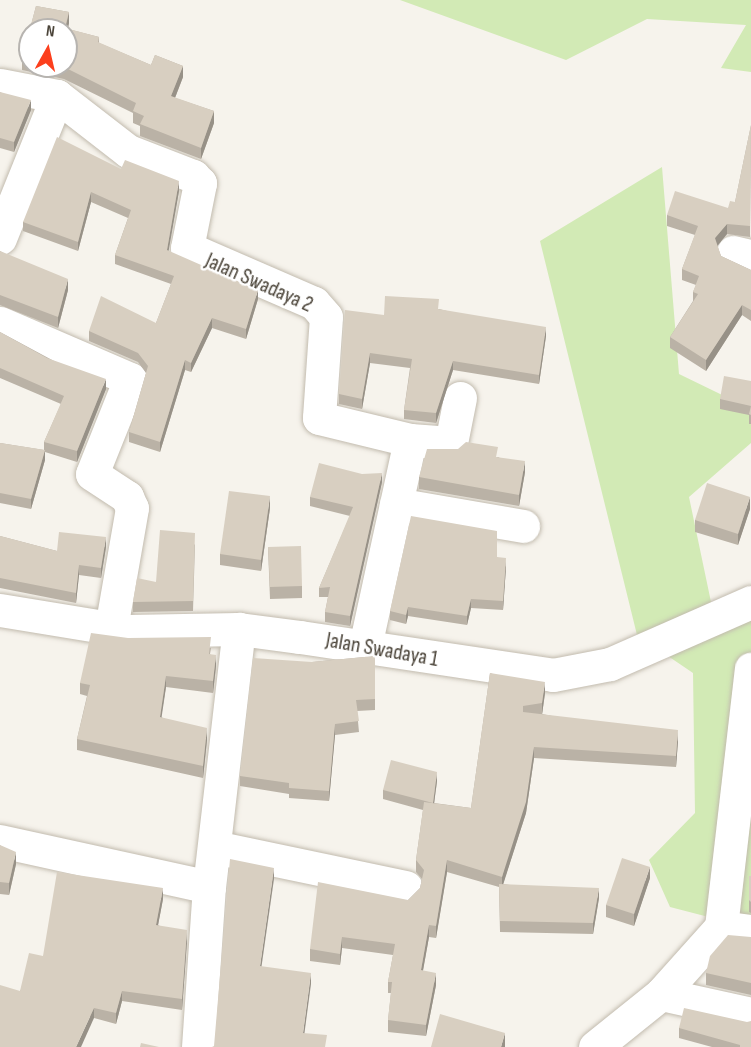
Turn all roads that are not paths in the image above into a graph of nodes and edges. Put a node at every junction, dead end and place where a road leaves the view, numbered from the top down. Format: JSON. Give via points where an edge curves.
{"nodes":[{"id":1,"x":0,"y":85,"type":"edge"},
{"id":2,"x":57,"y":96,"type":"junction"},
{"id":3,"x":0,"y":238,"type":"edge"},
{"id":4,"x":0,"y":323,"type":"edge"},
{"id":5,"x":460,"y":398,"type":"dead end"},
{"id":6,"x":410,"y":440,"type":"junction"},
{"id":7,"x":396,"y":504,"type":"junction"},
{"id":8,"x":523,"y":526,"type":"dead end"},
{"id":9,"x":751,"y":602,"type":"edge"},
{"id":10,"x":0,"y":610,"type":"edge"},
{"id":11,"x":111,"y":628,"type":"junction"},
{"id":12,"x":239,"y":629,"type":"junction"},
{"id":13,"x":365,"y":646,"type":"junction"},
{"id":14,"x":751,"y":669,"type":"edge"},
{"id":15,"x":746,"y":757,"type":"edge"},
{"id":16,"x":0,"y":841,"type":"edge"},
{"id":17,"x":213,"y":847,"type":"junction"},
{"id":18,"x":209,"y":887,"type":"junction"},
{"id":19,"x":406,"y":888,"type":"dead end"},
{"id":20,"x":736,"y":929,"type":"edge"},
{"id":21,"x":661,"y":994,"type":"junction"},
{"id":22,"x":751,"y":1014,"type":"edge"},
{"id":23,"x":605,"y":1045,"type":"edge"},
{"id":24,"x":198,"y":1047,"type":"edge"}],
"edges":[{"from":1,"to":2,"type":"street","name":"Jalan Swadaya 2"},
{"from":2,"to":3,"type":"street"},
{"from":2,"to":6,"type":"street","name":"Jalan Swadaya 2","via":[[128,152],[200,183],[187,234],[192,253],[314,303],[326,317],[319,418]]},
{"from":4,"to":11,"type":"street","via":[[130,379],[92,474],[127,497],[132,508]]},
{"from":5,"to":6,"type":"street","via":[[451,443]]},
{"from":6,"to":7,"type":"street"},
{"from":7,"to":8,"type":"street"},
{"from":7,"to":13,"type":"street"},
{"from":9,"to":13,"type":"street","name":"Jalan Swadaya 1","via":[[610,664],[553,675]]},
{"from":10,"to":11,"type":"street","name":"Jalan Swadaya 1"},
{"from":11,"to":12,"type":"street","name":"Jalan Swadaya 1","via":[[157,633]]},
{"from":12,"to":13,"type":"street","name":"Jalan Swadaya 1"},
{"from":12,"to":17,"type":"street"},
{"from":14,"to":15,"type":"street"},
{"from":15,"to":20,"type":"street"},
{"from":16,"to":18,"type":"street"},
{"from":17,"to":18,"type":"street"},
{"from":17,"to":19,"type":"street"},
{"from":18,"to":24,"type":"street"},
{"from":20,"to":21,"type":"street"},
{"from":21,"to":22,"type":"street"},
{"from":21,"to":23,"type":"street"}]}
